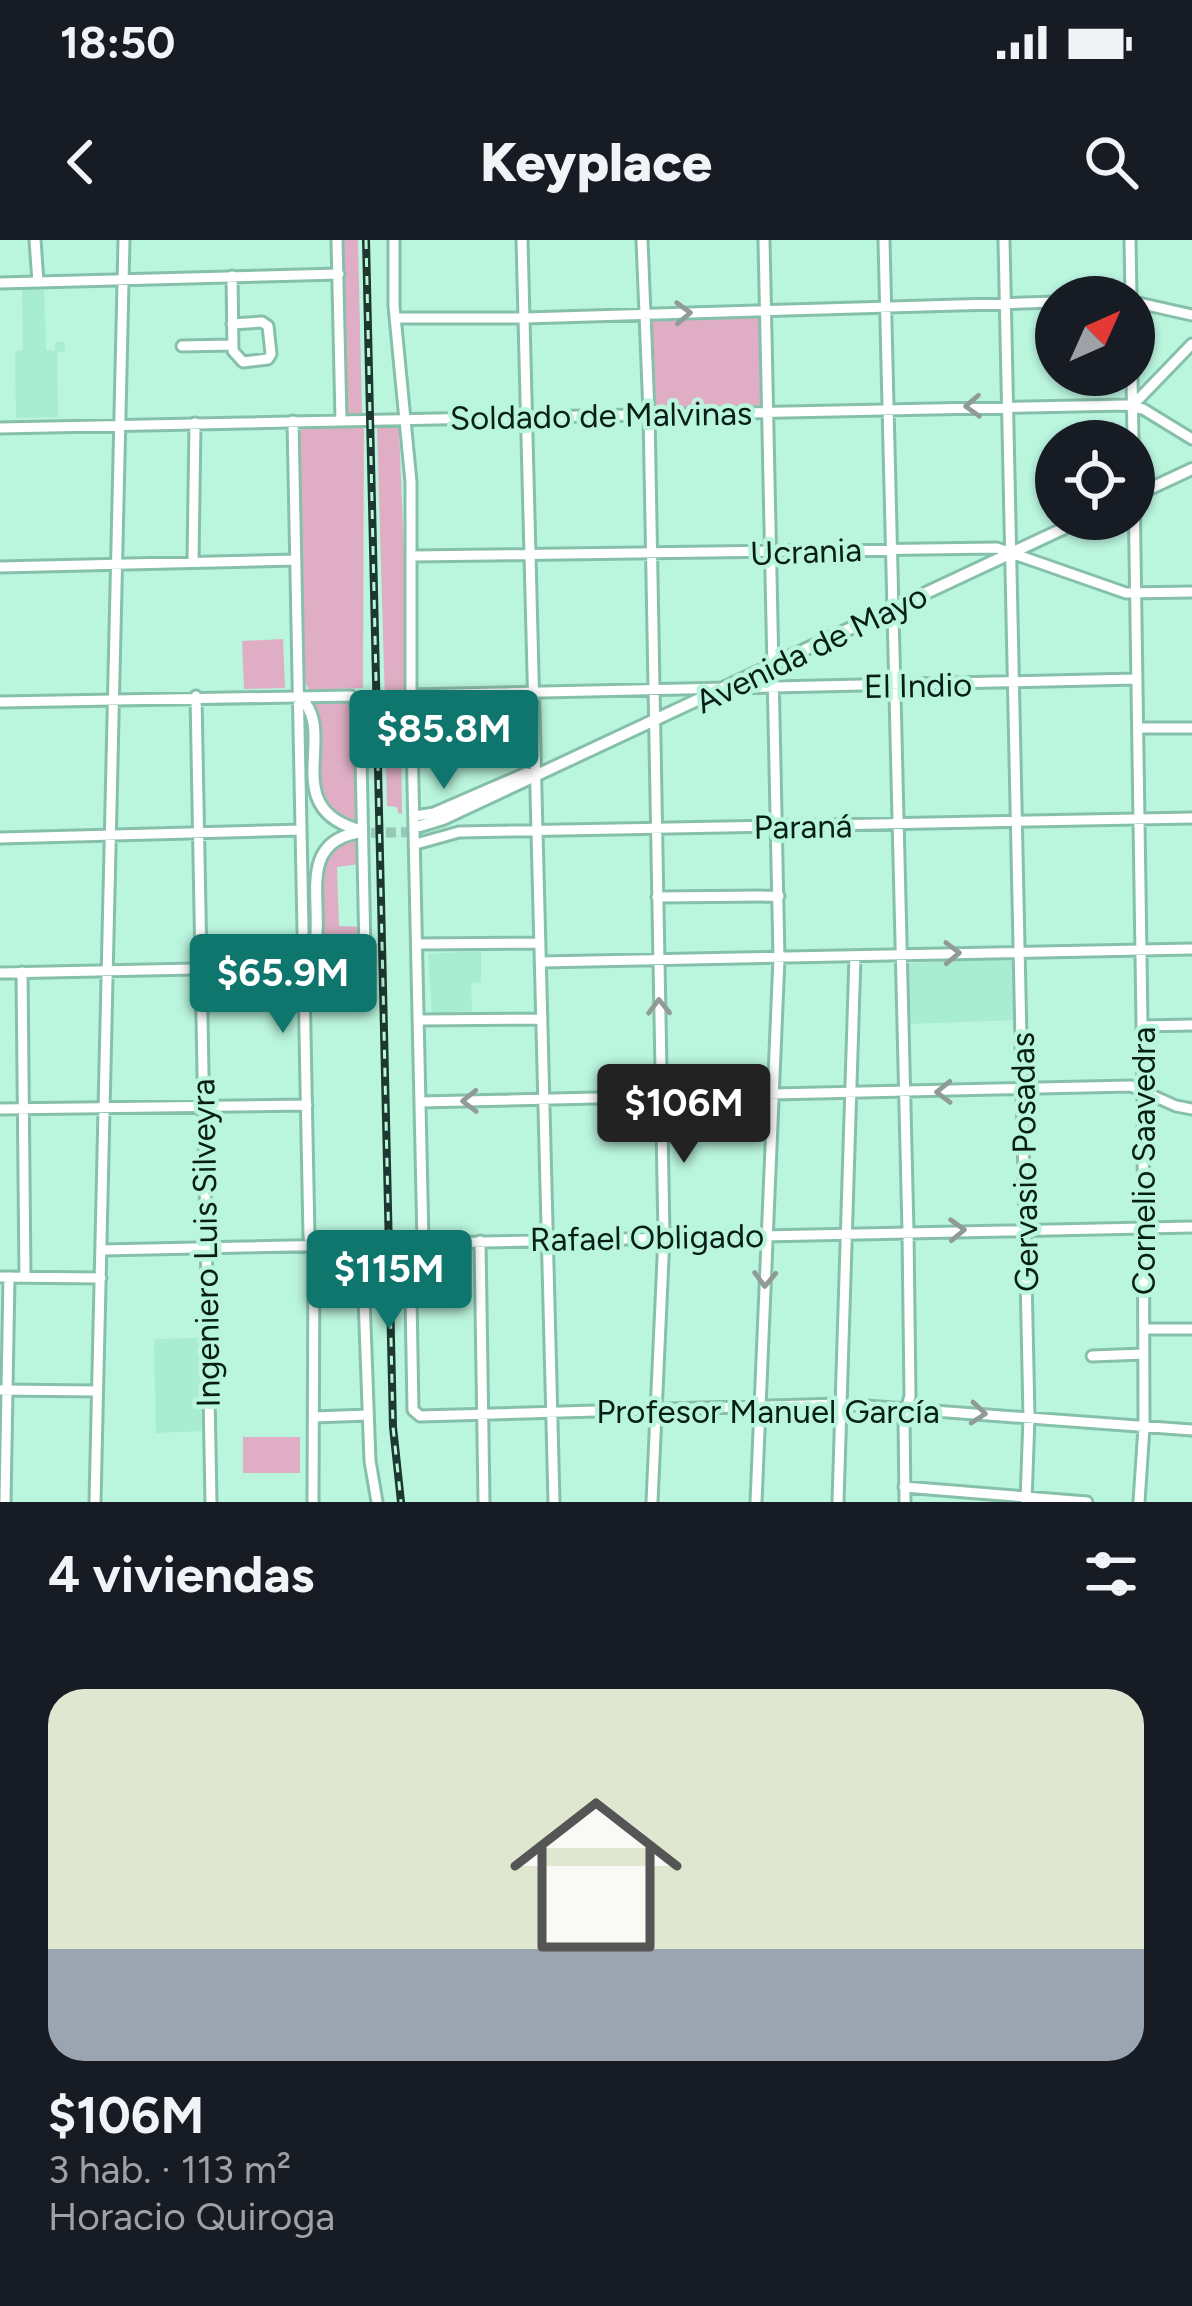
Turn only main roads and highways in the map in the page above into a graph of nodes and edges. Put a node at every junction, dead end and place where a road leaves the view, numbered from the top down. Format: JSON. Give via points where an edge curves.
{"nodes":[{"id":1,"x":1192,"y":469,"type":"edge"},
{"id":2,"x":1155,"y":486,"type":"edge"},
{"id":3,"x":1038,"y":540,"type":"edge"},
{"id":4,"x":298,"y":696,"type":"road end"},
{"id":5,"x":418,"y":829,"type":"tunnel mouth"},
{"id":6,"x":304,"y":966,"type":"road end"}],
"edges":[{"from":1,"to":2,"type":"main road"},
{"from":3,"to":5,"type":"main road","name":"Avenida de Mayo"},
{"from":4,"to":6,"type":"main road","via":[[312,717],[318,802],[356,831],[318,860],[316,940]]}]}
